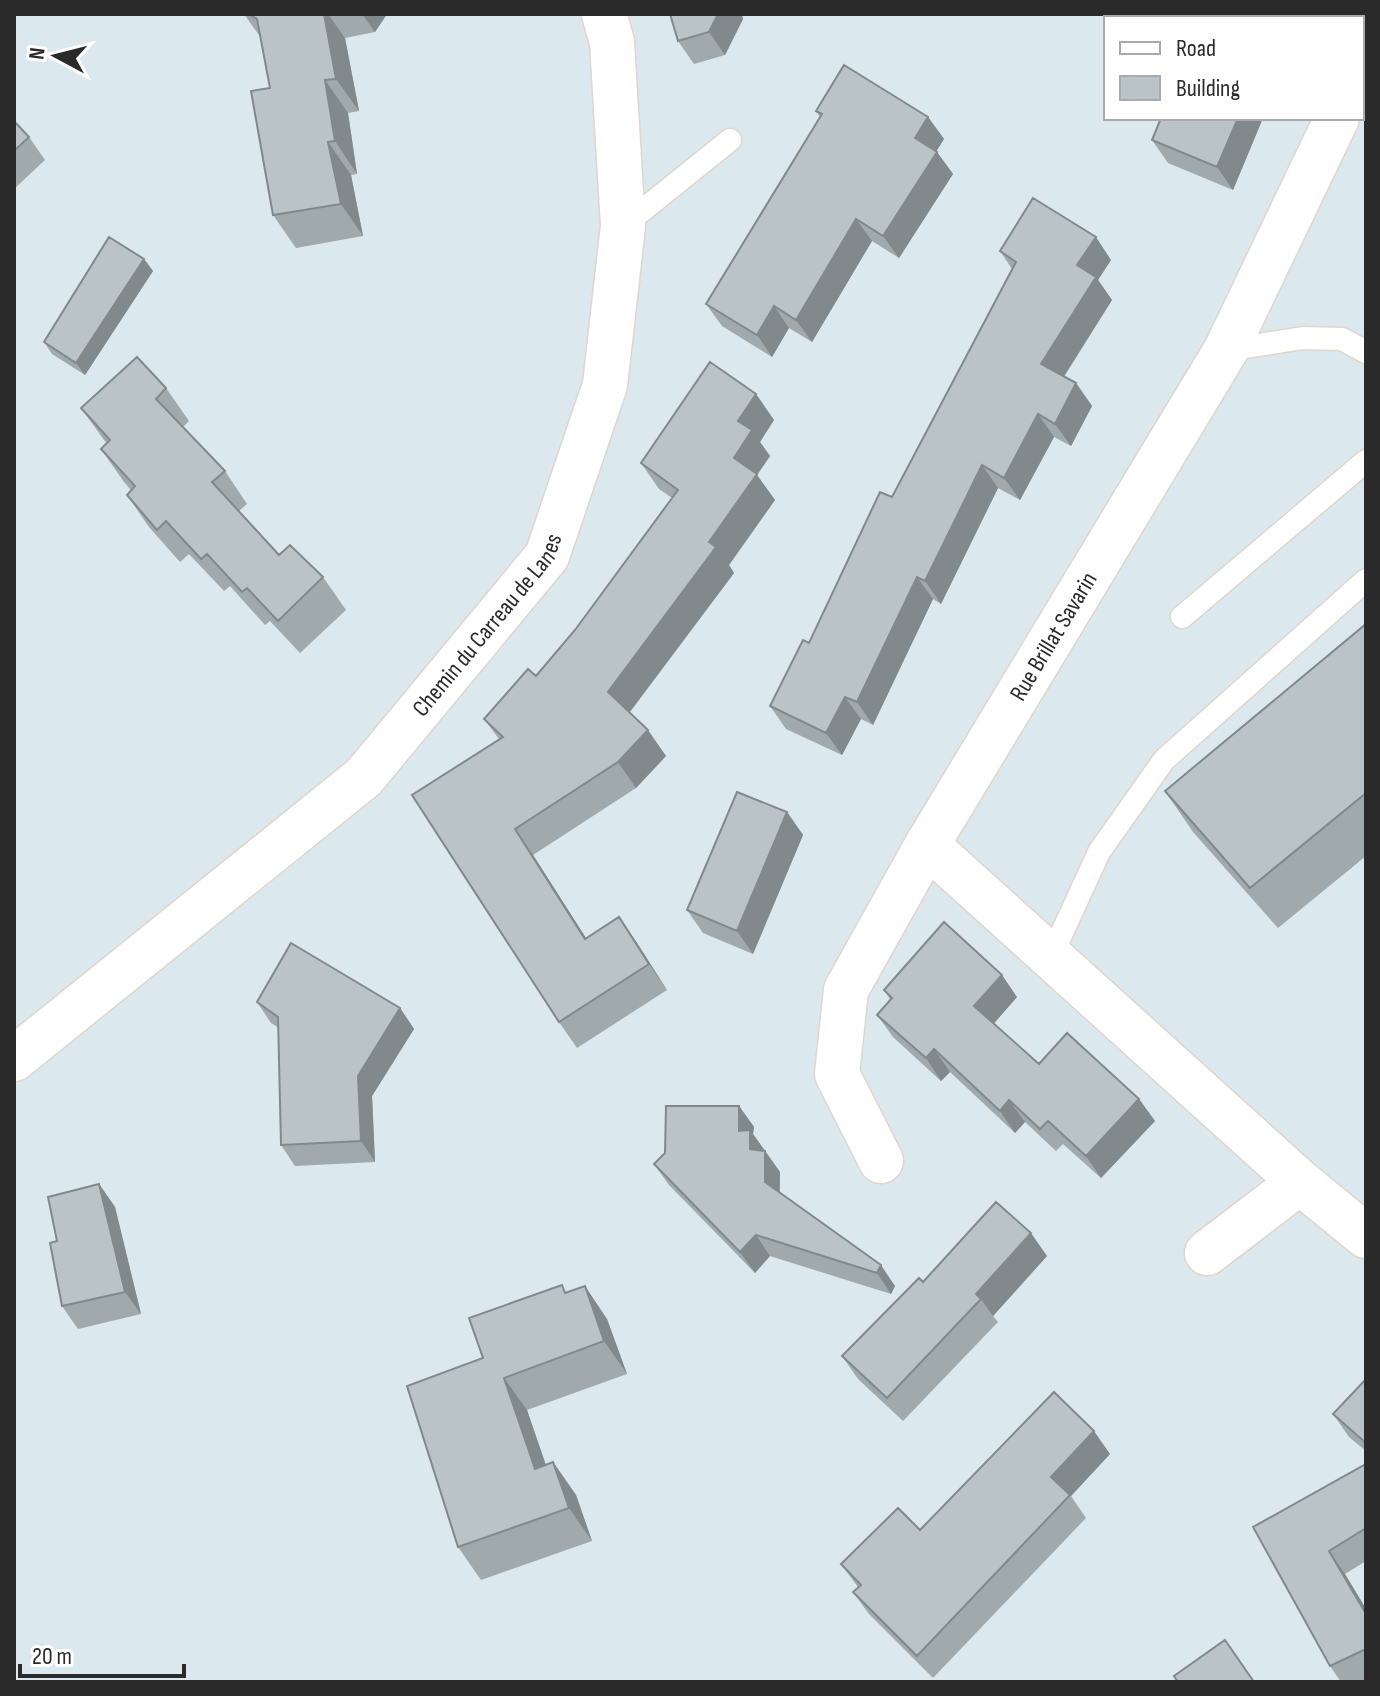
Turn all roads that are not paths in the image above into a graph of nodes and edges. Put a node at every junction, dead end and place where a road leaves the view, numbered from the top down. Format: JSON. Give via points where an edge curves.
{"nodes":[{"id":1,"x":604,"y":14,"type":"edge"},
{"id":2,"x":1336,"y":120,"type":"edge"},
{"id":3,"x":730,"y":140,"type":"dead end"},
{"id":4,"x":623,"y":226,"type":"junction"},
{"id":5,"x":1226,"y":350,"type":"junction"},
{"id":6,"x":1366,"y":352,"type":"edge"},
{"id":7,"x":1366,"y":461,"type":"edge"},
{"id":8,"x":1366,"y":580,"type":"edge"},
{"id":9,"x":1182,"y":617,"type":"dead end"},
{"id":10,"x":927,"y":845,"type":"junction"},
{"id":11,"x":1051,"y":957,"type":"junction"},
{"id":12,"x":14,"y":1059,"type":"edge"},
{"id":13,"x":881,"y":1161,"type":"dead end"},
{"id":14,"x":1300,"y":1182,"type":"junction"},
{"id":15,"x":1366,"y":1236,"type":"edge"},
{"id":16,"x":1207,"y":1253,"type":"dead end"}],
"edges":[{"from":1,"to":4,"type":"street","name":"Chemin du Carreau de Lanes","via":[[612,42]]},
{"from":2,"to":5,"type":"street","name":"Rue Brillat Savarin"},
{"from":3,"to":4,"type":"lane"},
{"from":4,"to":12,"type":"street","name":"Chemin du Carreau de Lanes","via":[[605,385],[547,556],[364,777]]},
{"from":5,"to":6,"type":"lane","via":[[1303,338],[1342,339]]},
{"from":5,"to":10,"type":"street","name":"Rue Brillat Savarin"},
{"from":7,"to":9,"type":"lane"},
{"from":8,"to":11,"type":"lane","via":[[1164,760],[1099,852]]},
{"from":10,"to":11,"type":"street"},
{"from":10,"to":13,"type":"street","name":"Rue Brillat Savarin","via":[[846,990],[837,1074]]},
{"from":11,"to":14,"type":"street"},
{"from":14,"to":15,"type":"street"},
{"from":14,"to":16,"type":"street"}]}
